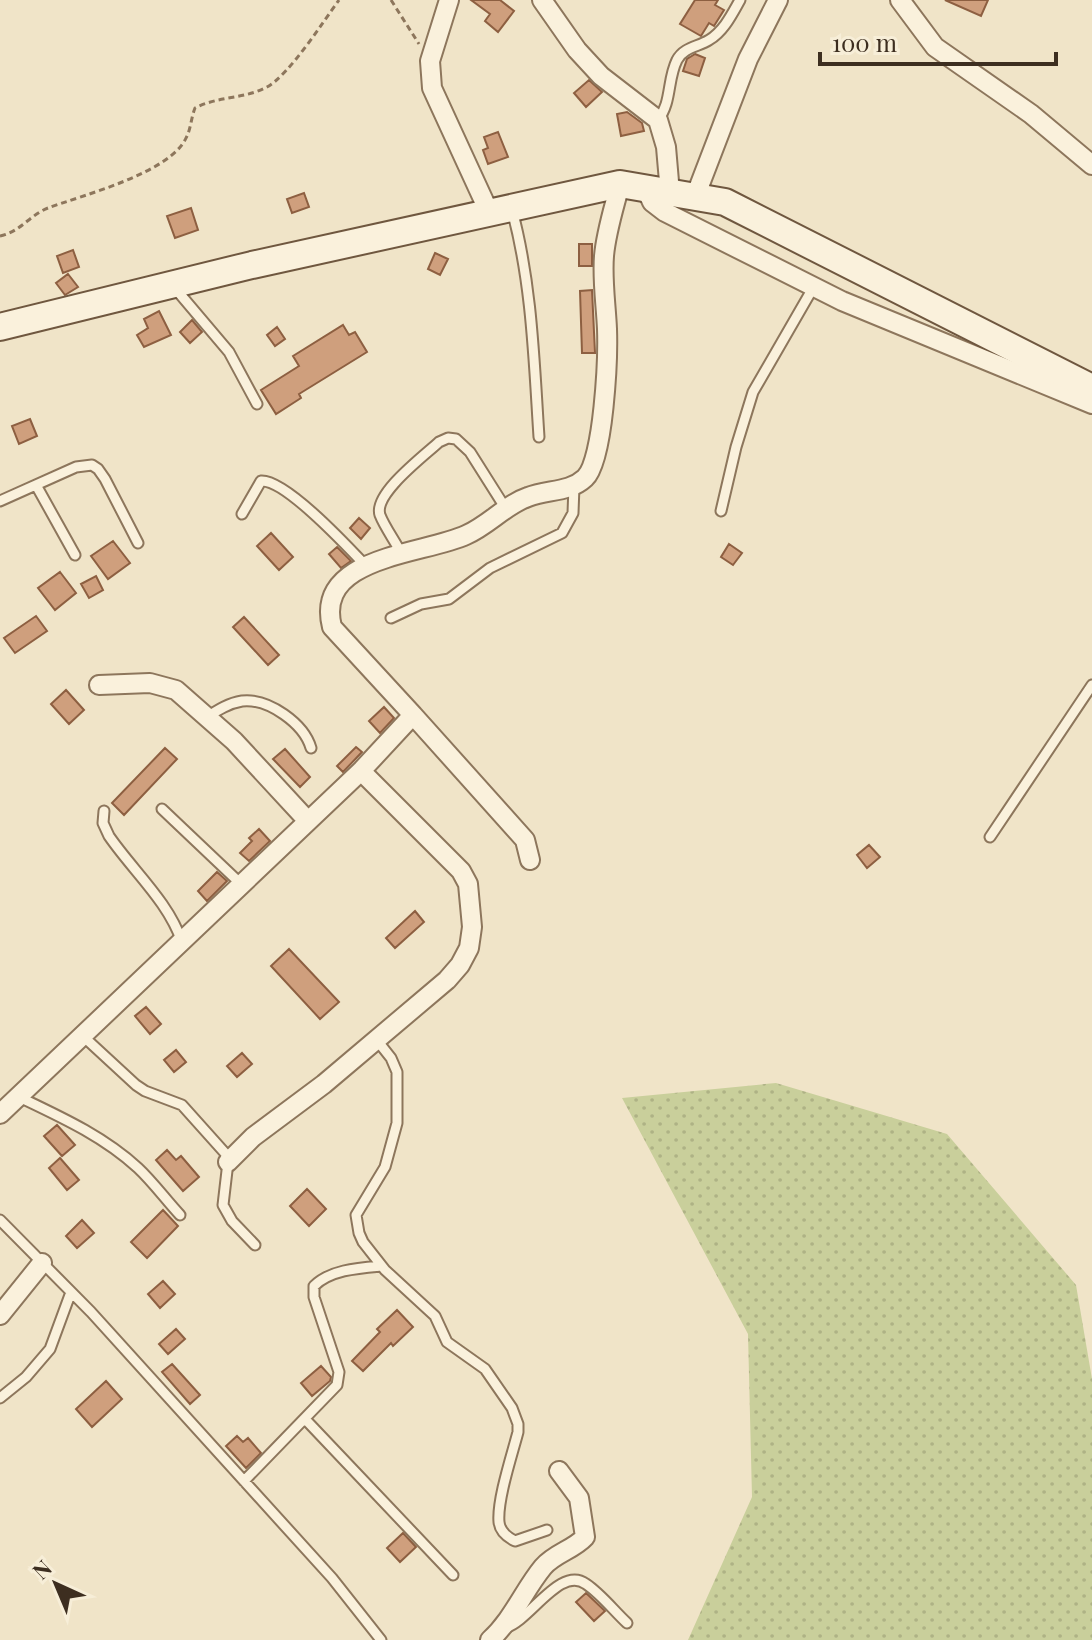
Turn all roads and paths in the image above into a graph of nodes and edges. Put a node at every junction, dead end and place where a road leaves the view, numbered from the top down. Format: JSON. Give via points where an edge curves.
{"nodes":[{"id":1,"x":339,"y":0,"type":"edge"},
{"id":2,"x":391,"y":0,"type":"edge"},
{"id":3,"x":449,"y":0,"type":"edge"},
{"id":4,"x":542,"y":0,"type":"edge"},
{"id":5,"x":740,"y":0,"type":"edge"},
{"id":6,"x":778,"y":0,"type":"edge"},
{"id":7,"x":900,"y":0,"type":"edge"},
{"id":8,"x":430,"y":61,"type":"junction"},
{"id":9,"x":658,"y":120,"type":"junction"},
{"id":10,"x":1092,"y":165,"type":"edge"},
{"id":11,"x":620,"y":184,"type":"junction"},
{"id":12,"x":670,"y":193,"type":"junction"},
{"id":13,"x":500,"y":209,"type":"junction"},
{"id":14,"x":0,"y":236,"type":"edge"},
{"id":15,"x":172,"y":285,"type":"junction"},
{"id":16,"x":813,"y":288,"type":"junction"},
{"id":17,"x":1,"y":331,"type":"edge"},
{"id":18,"x":1092,"y":388,"type":"edge"},
{"id":19,"x":257,"y":404,"type":"dead end"},
{"id":20,"x":1092,"y":404,"type":"edge"},
{"id":21,"x":539,"y":437,"type":"dead end"},
{"id":22,"x":36,"y":485,"type":"junction"},
{"id":23,"x":574,"y":486,"type":"junction"},
{"id":24,"x":0,"y":501,"type":"edge"},
{"id":25,"x":506,"y":509,"type":"junction"},
{"id":26,"x":721,"y":511,"type":"dead end"},
{"id":27,"x":242,"y":514,"type":"dead end"},
{"id":28,"x":138,"y":543,"type":"dead end"},
{"id":29,"x":75,"y":555,"type":"dead end"},
{"id":30,"x":402,"y":555,"type":"junction"},
{"id":31,"x":366,"y":566,"type":"junction"},
{"id":32,"x":391,"y":618,"type":"dead end"},
{"id":33,"x":99,"y":685,"type":"dead end"},
{"id":34,"x":1092,"y":685,"type":"edge"},
{"id":35,"x":413,"y":715,"type":"junction"},
{"id":36,"x":207,"y":717,"type":"junction"},
{"id":37,"x":311,"y":748,"type":"dead end"},
{"id":38,"x":361,"y":771,"type":"junction"},
{"id":39,"x":162,"y":809,"type":"dead end"},
{"id":40,"x":104,"y":811,"type":"dead end"},
{"id":41,"x":307,"y":820,"type":"junction"},
{"id":42,"x":990,"y":837,"type":"dead end"},
{"id":43,"x":530,"y":860,"type":"dead end"},
{"id":44,"x":241,"y":884,"type":"junction"},
{"id":45,"x":182,"y":942,"type":"junction"},
{"id":46,"x":84,"y":1037,"type":"junction"},
{"id":47,"x":376,"y":1039,"type":"junction"},
{"id":48,"x":19,"y":1097,"type":"junction"},
{"id":49,"x":0,"y":1114,"type":"edge"},
{"id":50,"x":228,"y":1162,"type":"junction"},
{"id":51,"x":180,"y":1215,"type":"dead end"},
{"id":52,"x":0,"y":1220,"type":"edge"},
{"id":53,"x":255,"y":1245,"type":"dead end"},
{"id":54,"x":42,"y":1263,"type":"junction"},
{"id":55,"x":381,"y":1266,"type":"junction"},
{"id":56,"x":71,"y":1292,"type":"junction"},
{"id":57,"x":0,"y":1315,"type":"edge"},
{"id":58,"x":0,"y":1398,"type":"edge"},
{"id":59,"x":305,"y":1419,"type":"junction"},
{"id":60,"x":559,"y":1471,"type":"dead end"},
{"id":61,"x":244,"y":1481,"type":"junction"},
{"id":62,"x":547,"y":1530,"type":"dead end"},
{"id":63,"x":453,"y":1575,"type":"dead end"},
{"id":64,"x":627,"y":1623,"type":"dead end"},
{"id":65,"x":496,"y":1634,"type":"edge"},
{"id":66,"x":381,"y":1640,"type":"edge"}],
"edges":[{"from":1,"to":14,"type":"path","via":[[277,81],[195,108],[187,137],[166,160],[107,189],[48,208]]},
{"from":2,"to":8,"type":"path"},
{"from":3,"to":8,"type":"street"},
{"from":4,"to":9,"type":"street","via":[[601,76]]},
{"from":5,"to":9,"type":"lane","via":[[725,26],[678,59],[666,110]]},
{"from":6,"to":12,"type":"street"},
{"from":7,"to":10,"type":"street","via":[[935,47],[1031,114]]},
{"from":8,"to":13,"type":"street","via":[[432,88]]},
{"from":9,"to":12,"type":"street"},
{"from":11,"to":12,"type":"main road"},
{"from":11,"to":13,"type":"main road"},
{"from":11,"to":23,"type":"street","via":[[604,255],[607,354],[596,454],[588,475]]},
{"from":12,"to":16,"type":"street","via":[[652,202]]},
{"from":12,"to":18,"type":"main road","via":[[725,202]]},
{"from":13,"to":15,"type":"main road"},
{"from":13,"to":21,"type":"lane","via":[[520,241],[528,286]]},
{"from":15,"to":17,"type":"main road"},
{"from":15,"to":19,"type":"lane","via":[[229,352]]},
{"from":16,"to":20,"type":"street"},
{"from":16,"to":26,"type":"lane","via":[[753,392]]},
{"from":22,"to":24,"type":"lane"},
{"from":22,"to":28,"type":"lane","via":[[92,465],[105,479]]},
{"from":22,"to":29,"type":"lane"},
{"from":23,"to":25,"type":"street","via":[[527,497]]},
{"from":23,"to":32,"type":"lane","via":[[573,513],[562,533],[490,568],[449,599]]},
{"from":25,"to":30,"type":"street","via":[[464,536]]},
{"from":25,"to":30,"type":"lane","via":[[470,452],[448,438],[385,493],[379,506]]},
{"from":27,"to":31,"type":"lane","via":[[261,481],[274,483],[330,528]]},
{"from":30,"to":31,"type":"street"},
{"from":31,"to":35,"type":"street","via":[[351,572],[334,590],[332,627]]},
{"from":33,"to":36,"type":"street","via":[[165,685]]},
{"from":34,"to":42,"type":"lane"},
{"from":35,"to":38,"type":"street"},
{"from":35,"to":43,"type":"street","via":[[525,840]]},
{"from":36,"to":37,"type":"lane","via":[[231,704],[258,702],[298,724]]},
{"from":36,"to":41,"type":"street"},
{"from":38,"to":41,"type":"street"},
{"from":38,"to":47,"type":"street","via":[[461,871],[472,912],[469,948],[460,965]]},
{"from":39,"to":44,"type":"lane"},
{"from":40,"to":45,"type":"lane","via":[[109,836],[166,908]]},
{"from":41,"to":44,"type":"street"},
{"from":44,"to":45,"type":"street"},
{"from":45,"to":46,"type":"street"},
{"from":46,"to":48,"type":"street"},
{"from":46,"to":50,"type":"lane","via":[[136,1085],[182,1105]]},
{"from":47,"to":50,"type":"street"},
{"from":47,"to":55,"type":"lane","via":[[397,1072],[397,1123],[385,1167],[356,1215],[356,1224]]},
{"from":48,"to":49,"type":"street"},
{"from":48,"to":51,"type":"lane","via":[[74,1122],[115,1150]]},
{"from":50,"to":53,"type":"lane","via":[[223,1205]]},
{"from":52,"to":54,"type":"lane"},
{"from":54,"to":56,"type":"lane"},
{"from":54,"to":57,"type":"street"},
{"from":55,"to":59,"type":"lane","via":[[352,1269],[322,1278],[314,1286],[339,1379]]},
{"from":55,"to":62,"type":"lane","via":[[426,1305],[447,1342],[480,1363],[512,1408],[518,1432],[500,1512],[506,1537],[515,1541]]},
{"from":56,"to":58,"type":"lane","via":[[50,1349]]},
{"from":56,"to":61,"type":"lane"},
{"from":59,"to":61,"type":"lane"},
{"from":59,"to":63,"type":"lane"},
{"from":60,"to":65,"type":"street","via":[[579,1498],[585,1537],[551,1558]]},
{"from":61,"to":66,"type":"lane"},
{"from":64,"to":65,"type":"lane","via":[[586,1583],[571,1580],[554,1588],[516,1625]]}]}
